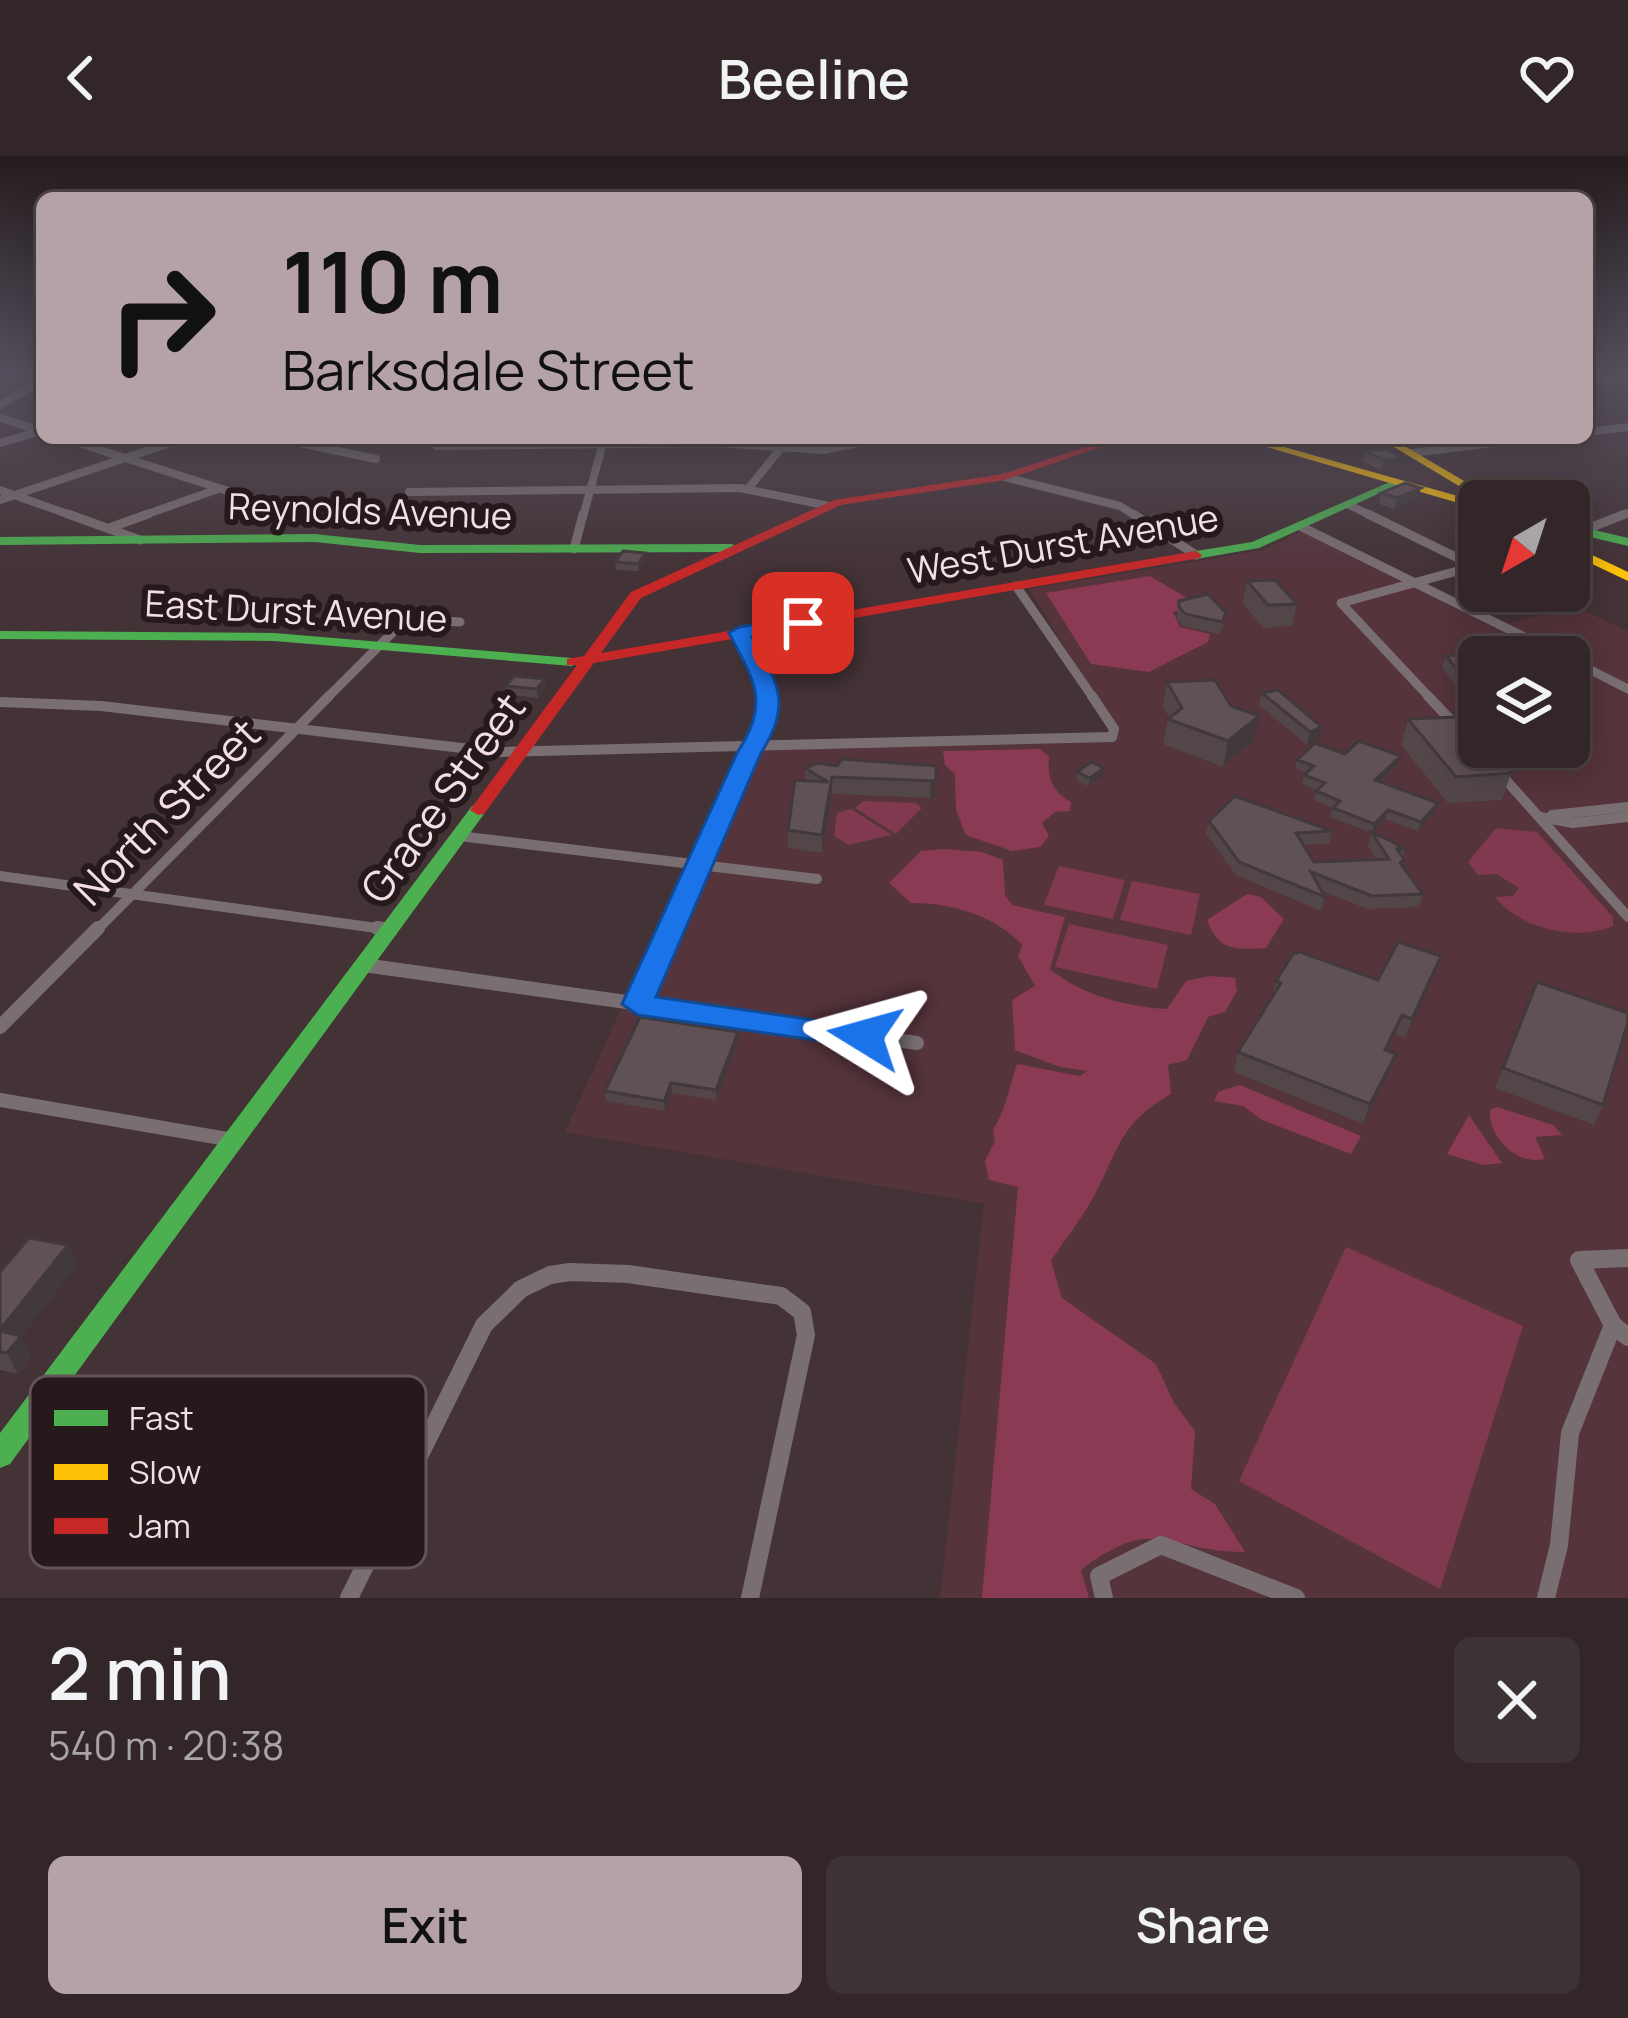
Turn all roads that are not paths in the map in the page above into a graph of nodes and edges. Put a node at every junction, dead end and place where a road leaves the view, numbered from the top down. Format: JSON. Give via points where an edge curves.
{"nodes":[{"id":1,"x":82,"y":444,"type":"edge"},
{"id":2,"x":167,"y":444,"type":"edge"},
{"id":3,"x":305,"y":444,"type":"edge"},
{"id":4,"x":504,"y":444,"type":"edge"},
{"id":5,"x":603,"y":444,"type":"edge"},
{"id":6,"x":693,"y":444,"type":"edge"},
{"id":7,"x":784,"y":444,"type":"edge"},
{"id":8,"x":865,"y":444,"type":"edge"},
{"id":9,"x":1104,"y":444,"type":"edge"},
{"id":10,"x":1262,"y":444,"type":"edge"},
{"id":11,"x":1395,"y":444,"type":"edge"},
{"id":12,"x":1485,"y":444,"type":"edge"},
{"id":13,"x":437,"y":446,"type":"dead end"},
{"id":14,"x":782,"y":447,"type":"junction"},
{"id":15,"x":1412,"y":453,"type":"junction"},
{"id":16,"x":126,"y":458,"type":"junction"},
{"id":17,"x":376,"y":459,"type":"dead end"},
{"id":18,"x":1005,"y":477,"type":"junction"},
{"id":19,"x":1458,"y":481,"type":"edge"},
{"id":20,"x":1396,"y":483,"type":"junction"},
{"id":21,"x":219,"y":488,"type":"junction"},
{"id":22,"x":748,"y":489,"type":"junction"},
{"id":23,"x":0,"y":490,"type":"edge"},
{"id":24,"x":590,"y":490,"type":"junction"},
{"id":25,"x":409,"y":492,"type":"dead end"},
{"id":26,"x":15,"y":495,"type":"junction"},
{"id":27,"x":0,"y":500,"type":"edge"},
{"id":28,"x":1458,"y":500,"type":"edge"},
{"id":29,"x":1349,"y":505,"type":"junction"},
{"id":30,"x":830,"y":506,"type":"junction"},
{"id":31,"x":278,"y":507,"type":"dead end"},
{"id":32,"x":1628,"y":513,"type":"edge"},
{"id":33,"x":1590,"y":525,"type":"edge"},
{"id":34,"x":1302,"y":527,"type":"junction"},
{"id":35,"x":109,"y":528,"type":"junction"},
{"id":36,"x":1590,"y":533,"type":"edge"},
{"id":37,"x":141,"y":540,"type":"junction"},
{"id":38,"x":0,"y":541,"type":"edge"},
{"id":39,"x":1628,"y":542,"type":"edge"},
{"id":40,"x":737,"y":548,"type":"junction"},
{"id":41,"x":574,"y":549,"type":"junction"},
{"id":42,"x":1196,"y":555,"type":"junction"},
{"id":43,"x":1458,"y":556,"type":"edge"},
{"id":44,"x":1590,"y":558,"type":"edge"},
{"id":45,"x":1458,"y":570,"type":"edge"},
{"id":46,"x":1628,"y":577,"type":"edge"},
{"id":47,"x":1414,"y":581,"type":"junction"},
{"id":48,"x":1016,"y":586,"type":"junction"},
{"id":49,"x":348,"y":615,"type":"dead end"},
{"id":50,"x":405,"y":620,"type":"junction"},
{"id":51,"x":460,"y":622,"type":"dead end"},
{"id":52,"x":739,"y":633,"type":"junction"},
{"id":53,"x":0,"y":634,"type":"edge"},
{"id":54,"x":1523,"y":636,"type":"edge"},
{"id":55,"x":382,"y":644,"type":"junction"},
{"id":56,"x":587,"y":660,"type":"junction"},
{"id":57,"x":1590,"y":670,"type":"edge"},
{"id":58,"x":1628,"y":689,"type":"edge"},
{"id":59,"x":0,"y":702,"type":"edge"},
{"id":60,"x":1458,"y":728,"type":"edge"},
{"id":61,"x":296,"y":729,"type":"junction"},
{"id":62,"x":756,"y":744,"type":"junction"},
{"id":63,"x":524,"y":748,"type":"junction"},
{"id":64,"x":1495,"y":768,"type":"edge"},
{"id":65,"x":1628,"y":807,"type":"edge"},
{"id":66,"x":1539,"y":817,"type":"junction"},
{"id":67,"x":1628,"y":817,"type":"edge"},
{"id":68,"x":459,"y":836,"type":"junction"},
{"id":69,"x":700,"y":865,"type":"junction"},
{"id":70,"x":0,"y":876,"type":"edge"},
{"id":71,"x":817,"y":879,"type":"dead end"},
{"id":72,"x":131,"y":894,"type":"junction"},
{"id":73,"x":1628,"y":917,"type":"edge"},
{"id":74,"x":392,"y":930,"type":"junction"},
{"id":75,"x":364,"y":965,"type":"junction"},
{"id":76,"x":638,"y":1004,"type":"junction"},
{"id":77,"x":0,"y":1027,"type":"edge"},
{"id":78,"x":917,"y":1043,"type":"dead end"},
{"id":79,"x":0,"y":1100,"type":"edge"},
{"id":80,"x":234,"y":1140,"type":"junction"},
{"id":81,"x":1628,"y":1258,"type":"edge"},
{"id":82,"x":1620,"y":1331,"type":"edge"},
{"id":83,"x":59,"y":1376,"type":"edge"},
{"id":84,"x":30,"y":1415,"type":"edge"},
{"id":85,"x":426,"y":1442,"type":"edge"},
{"id":86,"x":0,"y":1455,"type":"edge"},
{"id":87,"x":364,"y":1568,"type":"edge"},
{"id":88,"x":349,"y":1598,"type":"edge"},
{"id":89,"x":750,"y":1598,"type":"edge"},
{"id":90,"x":1104,"y":1598,"type":"edge"},
{"id":91,"x":1296,"y":1598,"type":"edge"},
{"id":92,"x":1546,"y":1598,"type":"edge"}],
"edges":[{"from":1,"to":16,"type":"street"},
{"from":2,"to":16,"type":"street"},
{"from":3,"to":17,"type":"street"},
{"from":4,"to":13,"type":"street"},
{"from":5,"to":24,"type":"street"},
{"from":6,"to":14,"type":"street"},
{"from":7,"to":14,"type":"street"},
{"from":8,"to":14,"type":"street","via":[[842,451]]},
{"from":9,"to":18,"type":"main road","name":"Grace Street"},
{"from":10,"to":20,"type":"main road"},
{"from":11,"to":15,"type":"main road"},
{"from":12,"to":15,"type":"street"},
{"from":14,"to":22,"type":"street"},
{"from":15,"to":19,"type":"main road"},
{"from":16,"to":21,"type":"street"},
{"from":16,"to":26,"type":"street"},
{"from":18,"to":30,"type":"main road","name":"Grace Street"},
{"from":18,"to":42,"type":"street","via":[[1120,506]]},
{"from":20,"to":28,"type":"main road"},
{"from":20,"to":29,"type":"main road","name":"West Durst Avenue"},
{"from":21,"to":31,"type":"street"},
{"from":21,"to":35,"type":"street"},
{"from":22,"to":24,"type":"street"},
{"from":22,"to":30,"type":"street"},
{"from":23,"to":26,"type":"street"},
{"from":24,"to":25,"type":"street"},
{"from":24,"to":41,"type":"street"},
{"from":26,"to":27,"type":"street"},
{"from":26,"to":35,"type":"street"},
{"from":29,"to":34,"type":"main road","name":"West Durst Avenue"},
{"from":29,"to":43,"type":"street"},
{"from":30,"to":40,"type":"main road","name":"Grace Street"},
{"from":32,"to":33,"type":"street"},
{"from":34,"to":42,"type":"main road","name":"West Durst Avenue"},
{"from":34,"to":47,"type":"street"},
{"from":35,"to":37,"type":"street"},
{"from":36,"to":39,"type":"main road"},
{"from":37,"to":38,"type":"main road","name":"Reynolds Avenue"},
{"from":37,"to":41,"type":"main road","name":"Reynolds Avenue"},
{"from":40,"to":41,"type":"main road","name":"Reynolds Avenue"},
{"from":40,"to":56,"type":"main road","name":"Grace Street","via":[[636,595]]},
{"from":42,"to":48,"type":"main road","name":"West Durst Avenue"},
{"from":44,"to":46,"type":"main road"},
{"from":45,"to":47,"type":"street"},
{"from":47,"to":54,"type":"street"},
{"from":47,"to":60,"type":"street","via":[[1340,603]]},
{"from":48,"to":52,"type":"main road","name":"West Durst Avenue"},
{"from":48,"to":62,"type":"street","via":[[1112,737]]},
{"from":49,"to":50,"type":"street"},
{"from":50,"to":51,"type":"street"},
{"from":50,"to":55,"type":"street","name":"North Street"},
{"from":52,"to":56,"type":"main road","name":"West Durst Avenue"},
{"from":52,"to":62,"type":"street","via":[[768,686],[770,718]]},
{"from":53,"to":55,"type":"main road","name":"East Durst Avenue"},
{"from":55,"to":56,"type":"main road","name":"East Durst Avenue"},
{"from":55,"to":61,"type":"street","name":"North Street"},
{"from":56,"to":63,"type":"main road","name":"Grace Street"},
{"from":57,"to":58,"type":"street"},
{"from":59,"to":61,"type":"street"},
{"from":61,"to":63,"type":"street","via":[[496,752]]},
{"from":61,"to":72,"type":"street","name":"North Street"},
{"from":62,"to":63,"type":"street"},
{"from":62,"to":69,"type":"street"},
{"from":63,"to":68,"type":"main road","name":"Grace Street"},
{"from":64,"to":66,"type":"street"},
{"from":65,"to":66,"type":"street"},
{"from":66,"to":67,"type":"street"},
{"from":66,"to":73,"type":"street"},
{"from":68,"to":69,"type":"street"},
{"from":68,"to":74,"type":"main road","name":"Grace Street"},
{"from":69,"to":71,"type":"street"},
{"from":69,"to":76,"type":"street"},
{"from":70,"to":72,"type":"street"},
{"from":72,"to":74,"type":"street"},
{"from":72,"to":77,"type":"street","name":"North Street"},
{"from":74,"to":75,"type":"main road","name":"Grace Street"},
{"from":75,"to":76,"type":"street"},
{"from":75,"to":80,"type":"main road","name":"Grace Street"},
{"from":76,"to":78,"type":"street"},
{"from":79,"to":80,"type":"street"},
{"from":80,"to":83,"type":"main road","name":"Grace Street"},
{"from":81,"to":82,"type":"street","via":[[1579,1260]]},
{"from":82,"to":92,"type":"street","via":[[1570,1432]]},
{"from":84,"to":86,"type":"main road","name":"Grace Street"},
{"from":85,"to":89,"type":"street","via":[[484,1325],[539,1279],[586,1270],[781,1296],[802,1312],[806,1335]]},
{"from":87,"to":88,"type":"street"},
{"from":90,"to":91,"type":"street","via":[[1099,1576],[1161,1545]]}]}
